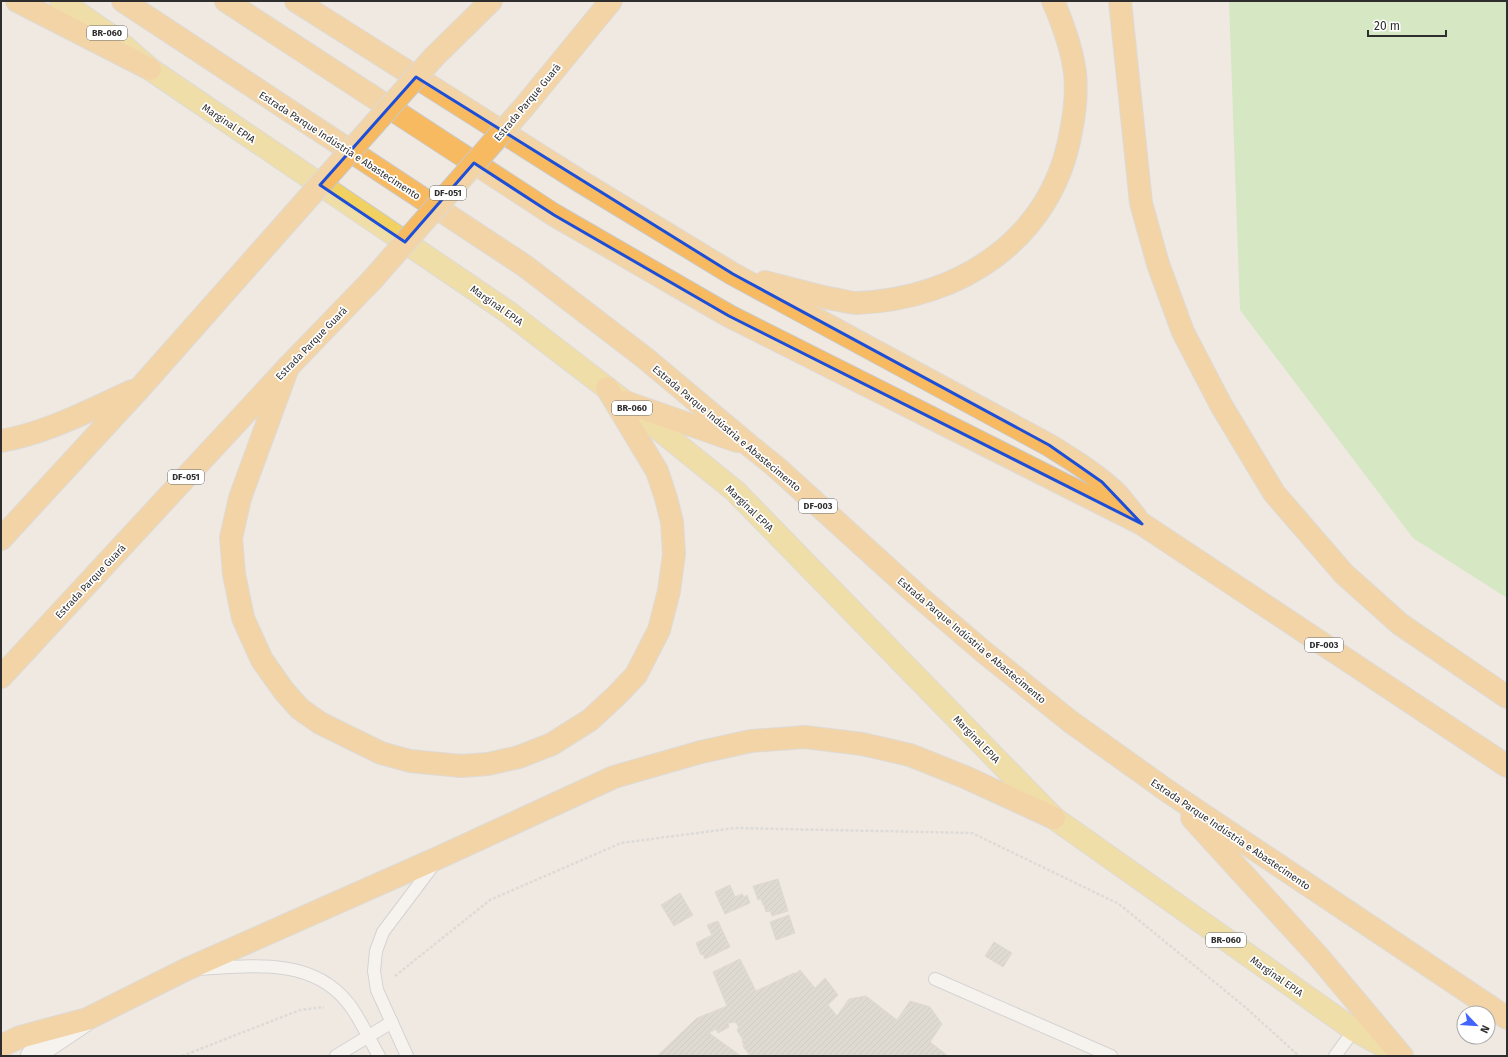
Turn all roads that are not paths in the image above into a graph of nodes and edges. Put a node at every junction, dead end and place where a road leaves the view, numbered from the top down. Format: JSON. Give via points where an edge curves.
{"nodes":[{"id":1,"x":18,"y":1,"type":"edge"},
{"id":2,"x":61,"y":1,"type":"edge"},
{"id":3,"x":123,"y":1,"type":"edge"},
{"id":4,"x":226,"y":1,"type":"edge"},
{"id":5,"x":296,"y":1,"type":"edge"},
{"id":6,"x":491,"y":1,"type":"edge"},
{"id":7,"x":611,"y":1,"type":"edge"},
{"id":8,"x":1053,"y":1,"type":"edge"},
{"id":9,"x":1120,"y":1,"type":"edge"},
{"id":10,"x":150,"y":69,"type":"junction"},
{"id":11,"x":733,"y":274,"type":"junction"},
{"id":12,"x":288,"y":367,"type":"junction"},
{"id":13,"x":140,"y":388,"type":"junction"},
{"id":14,"x":607,"y":388,"type":"junction"},
{"id":15,"x":625,"y":402,"type":"junction"},
{"id":16,"x":1,"y":441,"type":"edge"},
{"id":17,"x":750,"y":446,"type":"junction"},
{"id":18,"x":1142,"y":524,"type":"junction"},
{"id":19,"x":1,"y":539,"type":"edge"},
{"id":20,"x":1,"y":677,"type":"edge"},
{"id":21,"x":1507,"y":697,"type":"edge"},
{"id":22,"x":1507,"y":766,"type":"edge"},
{"id":23,"x":1169,"y":792,"type":"junction"},
{"id":24,"x":1054,"y":818,"type":"junction"},
{"id":25,"x":440,"y":857,"type":"junction"},
{"id":26,"x":185,"y":970,"type":"junction"},
{"id":27,"x":935,"y":979,"type":"dead end"},
{"id":28,"x":1507,"y":1018,"type":"edge"},
{"id":29,"x":87,"y":1019,"type":"junction"},
{"id":30,"x":392,"y":1022,"type":"junction"},
{"id":31,"x":1354,"y":1030,"type":"junction"},
{"id":32,"x":368,"y":1037,"type":"junction"},
{"id":33,"x":1,"y":1046,"type":"edge"},
{"id":34,"x":32,"y":1056,"type":"edge"},
{"id":35,"x":336,"y":1056,"type":"edge"},
{"id":36,"x":379,"y":1056,"type":"edge"},
{"id":37,"x":407,"y":1056,"type":"edge"},
{"id":38,"x":1111,"y":1056,"type":"edge"},
{"id":39,"x":1335,"y":1056,"type":"edge"},
{"id":40,"x":1402,"y":1056,"type":"edge"}],
"edges":[{"from":1,"to":10,"type":"highway"},
{"from":2,"to":10,"type":"main road","name":"Marginal EPIA","number":"BR-060","via":[[117,40]]},
{"from":3,"to":17,"type":"highway","name":"Estrada Parque Indústria e Abastecimento","number":"DF-003","via":[[524,266],[645,358]]},
{"from":4,"to":18,"type":"highway","number":"DF-003","via":[[554,215],[729,316]]},
{"from":5,"to":11,"type":"highway","via":[[580,181]]},
{"from":6,"to":13,"type":"highway","bridge":true,"via":[[434,58]]},
{"from":7,"to":12,"type":"highway","name":"Estrada Parque Guará","number":"DF-051","bridge":true,"via":[[524,107],[373,279]]},
{"from":8,"to":11,"type":"highway","via":[[1062,23],[1075,73],[1076,106],[1069,143],[1061,172],[1045,202],[1021,234],[993,259],[959,280],[924,292],[890,300],[854,303]]},
{"from":9,"to":21,"type":"highway","via":[[1141,203],[1158,264],[1183,332],[1221,404],[1274,493],[1344,574],[1400,624]]},
{"from":10,"to":14,"type":"main road","name":"Marginal EPIA","number":"BR-060","via":[[508,312]]},
{"from":11,"to":18,"type":"highway","via":[[1049,445],[1102,482]]},
{"from":12,"to":14,"type":"highway","via":[[240,498],[231,538],[234,574],[243,618],[262,660],[284,691],[300,709],[320,723],[381,753],[410,761],[461,766],[488,764],[519,757],[552,744],[590,720],[636,675],[659,630],[669,591],[674,554],[672,522],[657,471]]},
{"from":12,"to":20,"type":"highway","name":"Estrada Parque Guará","number":"DF-051"},
{"from":13,"to":16,"type":"highway","via":[[22,438]]},
{"from":13,"to":19,"type":"highway"},
{"from":14,"to":15,"type":"main road","name":"Marginal EPIA","number":"BR-060"},
{"from":15,"to":17,"type":"highway"},
{"from":15,"to":24,"type":"main road","name":"Marginal EPIA","number":"BR-060","via":[[735,491]]},
{"from":17,"to":23,"type":"highway","name":"Estrada Parque Indústria e Abastecimento","number":"DF-003","via":[[985,653],[1070,722]]},
{"from":18,"to":22,"type":"highway","number":"DF-003"},
{"from":23,"to":28,"type":"highway","name":"Estrada Parque Indústria e Abastecimento","number":"DF-003"},
{"from":23,"to":40,"type":"highway","via":[[1318,956]]},
{"from":24,"to":25,"type":"highway","via":[[910,755],[862,744],[806,738],[751,742],[701,752],[614,777]]},
{"from":24,"to":31,"type":"main road","name":"Marginal EPIA","number":"BR-060"},
{"from":25,"to":26,"type":"highway"},
{"from":25,"to":30,"type":"lane","via":[[383,932],[376,951],[374,971],[377,990]]},
{"from":26,"to":29,"type":"highway"},
{"from":26,"to":32,"type":"lane","via":[[254,966],[283,968],[309,974],[330,985],[348,1004]]},
{"from":27,"to":38,"type":"lane"},
{"from":29,"to":33,"type":"highway","via":[[20,1037]]},
{"from":29,"to":34,"type":"street"},
{"from":30,"to":32,"type":"lane"},
{"from":30,"to":37,"type":"lane"},
{"from":31,"to":39,"type":"lane"},
{"from":31,"to":40,"type":"main road","name":"Marginal EPIA","number":"BR-060"},
{"from":32,"to":35,"type":"lane"},
{"from":32,"to":36,"type":"lane"}]}
